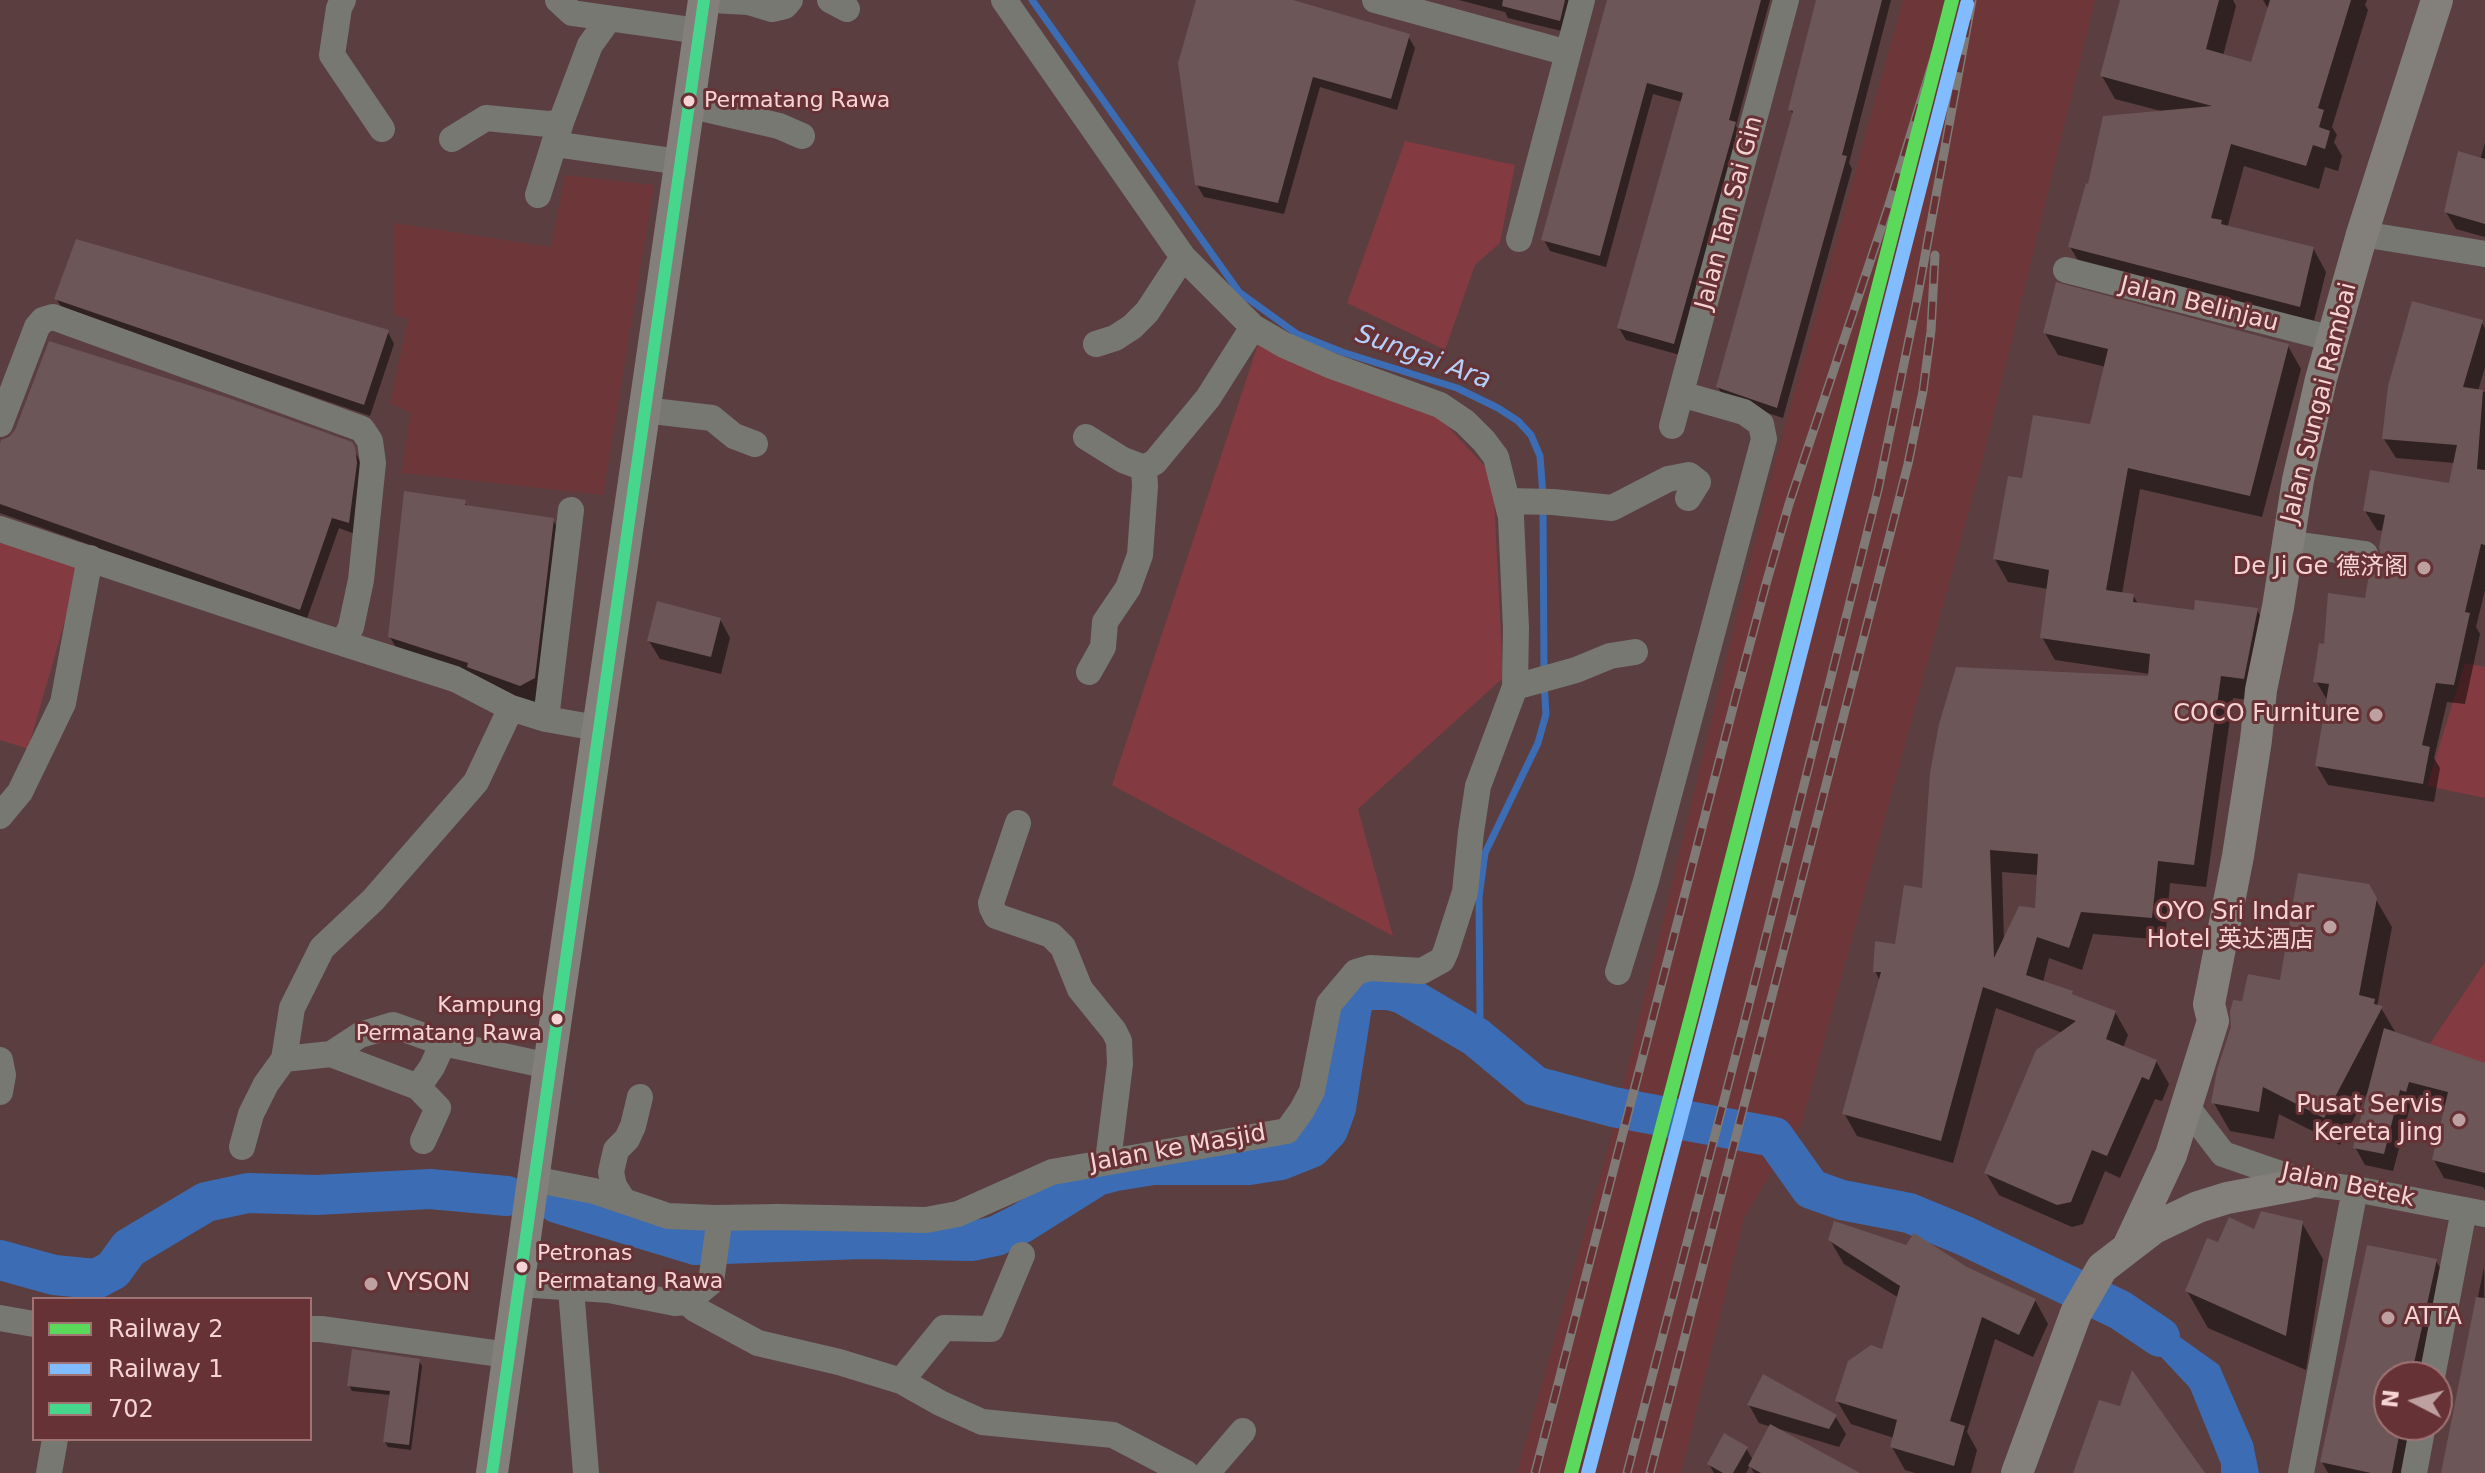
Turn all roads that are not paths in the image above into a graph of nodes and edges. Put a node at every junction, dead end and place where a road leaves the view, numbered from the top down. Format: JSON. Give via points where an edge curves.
{"nodes":[{"id":1,"x":343,"y":0,"type":"edge"},
{"id":2,"x":558,"y":0,"type":"edge"},
{"id":3,"x":712,"y":0,"type":"edge"},
{"id":4,"x":790,"y":0,"type":"edge"},
{"id":5,"x":1004,"y":0,"type":"edge"},
{"id":6,"x":1582,"y":0,"type":"edge"},
{"id":7,"x":1786,"y":0,"type":"edge"},
{"id":8,"x":2437,"y":0,"type":"edge"},
{"id":9,"x":1382,"y":1,"type":"edge"},
{"id":10,"x":702,"y":16,"type":"edge"},
{"id":11,"x":608,"y":20,"type":"junction"},
{"id":12,"x":1568,"y":53,"type":"junction"},
{"id":13,"x":688,"y":105,"type":"junction"},
{"id":14,"x":382,"y":129,"type":"dead end"},
{"id":15,"x":557,"y":133,"type":"junction"},
{"id":16,"x":802,"y":136,"type":"dead end"},
{"id":17,"x":452,"y":139,"type":"dead end"},
{"id":18,"x":680,"y":162,"type":"junction"},
{"id":19,"x":538,"y":195,"type":"dead end"},
{"id":20,"x":2362,"y":234,"type":"junction"},
{"id":21,"x":1519,"y":239,"type":"dead end"},
{"id":22,"x":2485,"y":254,"type":"edge"},
{"id":23,"x":1183,"y":257,"type":"junction"},
{"id":24,"x":2066,"y":270,"type":"dead end"},
{"id":25,"x":1253,"y":327,"type":"junction"},
{"id":26,"x":2333,"y":339,"type":"junction"},
{"id":27,"x":1096,"y":344,"type":"dead end"},
{"id":28,"x":1681,"y":394,"type":"junction"},
{"id":29,"x":644,"y":410,"type":"junction"},
{"id":30,"x":0,"y":424,"type":"edge"},
{"id":31,"x":1672,"y":426,"type":"dead end"},
{"id":32,"x":1086,"y":437,"type":"dead end"},
{"id":33,"x":755,"y":444,"type":"dead end"},
{"id":34,"x":1144,"y":468,"type":"junction"},
{"id":35,"x":1688,"y":498,"type":"dead end"},
{"id":36,"x":1511,"y":500,"type":"junction"},
{"id":37,"x":571,"y":510,"type":"dead end"},
{"id":38,"x":0,"y":529,"type":"edge"},
{"id":39,"x":2287,"y":543,"type":"junction"},
{"id":40,"x":2365,"y":554,"type":"dead end"},
{"id":41,"x":90,"y":558,"type":"junction"},
{"id":42,"x":343,"y":643,"type":"junction"},
{"id":43,"x":1635,"y":652,"type":"dead end"},
{"id":44,"x":1089,"y":672,"type":"dead end"},
{"id":45,"x":1521,"y":685,"type":"junction"},
{"id":46,"x":511,"y":708,"type":"junction"},
{"id":47,"x":546,"y":719,"type":"junction"},
{"id":48,"x":597,"y":728,"type":"junction"},
{"id":49,"x":0,"y":816,"type":"edge"},
{"id":50,"x":1018,"y":823,"type":"dead end"},
{"id":51,"x":1618,"y":972,"type":"dead end"},
{"id":52,"x":2209,"y":1004,"type":"junction"},
{"id":53,"x":443,"y":1043,"type":"junction"},
{"id":54,"x":331,"y":1054,"type":"junction"},
{"id":55,"x":284,"y":1059,"type":"junction"},
{"id":56,"x":0,"y":1060,"type":"edge"},
{"id":57,"x":549,"y":1066,"type":"junction"},
{"id":58,"x":418,"y":1087,"type":"junction"},
{"id":59,"x":0,"y":1092,"type":"edge"},
{"id":60,"x":640,"y":1097,"type":"dead end"},
{"id":61,"x":2187,"y":1107,"type":"junction"},
{"id":62,"x":423,"y":1141,"type":"dead end"},
{"id":63,"x":242,"y":1147,"type":"dead end"},
{"id":64,"x":1108,"y":1161,"type":"junction"},
{"id":65,"x":2307,"y":1183,"type":"junction"},
{"id":66,"x":2355,"y":1189,"type":"junction"},
{"id":67,"x":531,"y":1192,"type":"junction"},
{"id":68,"x":623,"y":1200,"type":"junction"},
{"id":69,"x":2474,"y":1212,"type":"edge"},
{"id":70,"x":717,"y":1221,"type":"junction"},
{"id":71,"x":2128,"y":1247,"type":"junction"},
{"id":72,"x":1022,"y":1255,"type":"dead end"},
{"id":73,"x":2100,"y":1271,"type":"junction"},
{"id":74,"x":519,"y":1284,"type":"junction"},
{"id":75,"x":571,"y":1289,"type":"junction"},
{"id":76,"x":687,"y":1302,"type":"junction"},
{"id":77,"x":0,"y":1318,"type":"edge"},
{"id":78,"x":32,"y":1324,"type":"edge"},
{"id":79,"x":312,"y":1329,"type":"edge"},
{"id":80,"x":508,"y":1355,"type":"junction"},
{"id":81,"x":2436,"y":1361,"type":"edge"},
{"id":82,"x":901,"y":1381,"type":"junction"},
{"id":83,"x":1243,"y":1431,"type":"dead end"},
{"id":84,"x":55,"y":1441,"type":"edge"},
{"id":85,"x":2420,"y":1441,"type":"edge"},
{"id":86,"x":49,"y":1473,"type":"edge"},
{"id":87,"x":492,"y":1473,"type":"edge"},
{"id":88,"x":586,"y":1473,"type":"edge"},
{"id":89,"x":1186,"y":1473,"type":"edge"},
{"id":90,"x":1207,"y":1473,"type":"edge"},
{"id":91,"x":2017,"y":1473,"type":"edge"},
{"id":92,"x":2301,"y":1473,"type":"edge"},
{"id":93,"x":2414,"y":1473,"type":"edge"}],
"edges":[{"from":1,"to":14,"type":"street","via":[[332,55]]},
{"from":2,"to":11,"type":"street","via":[[572,13]]},
{"from":3,"to":4,"type":"street","via":[[772,9]]},
{"from":5,"to":23,"type":"street","name":"Jalan ke Masjid"},
{"from":6,"to":12,"type":"street"},
{"from":7,"to":28,"type":"street","name":"Jalan Tan Sai Gin"},
{"from":8,"to":20,"type":"main road","name":"Jalan Sungai Rambai"},
{"from":9,"to":12,"type":"street"},
{"from":10,"to":11,"type":"street","via":[[656,24]]},
{"from":10,"to":13,"type":"main road"},
{"from":11,"to":15,"type":"street","via":[[590,45]]},
{"from":12,"to":21,"type":"street"},
{"from":13,"to":16,"type":"street"},
{"from":13,"to":18,"type":"main road"},
{"from":15,"to":17,"type":"street","via":[[548,124],[486,118]]},
{"from":15,"to":18,"type":"street"},
{"from":15,"to":19,"type":"street"},
{"from":18,"to":29,"type":"main road"},
{"from":20,"to":22,"type":"street"},
{"from":20,"to":26,"type":"main road","name":"Jalan Sungai Rambai"},
{"from":23,"to":25,"type":"street","name":"Jalan ke Masjid"},
{"from":23,"to":27,"type":"street","via":[[1147,312],[1115,338]]},
{"from":24,"to":26,"type":"street","name":"Jalan Belinjau"},
{"from":25,"to":34,"type":"street","via":[[1208,398],[1155,462]]},
{"from":25,"to":36,"type":"street","name":"Jalan ke Masjid","via":[[1332,366],[1440,405],[1465,422],[1496,457]]},
{"from":26,"to":39,"type":"main road","name":"Jalan Sungai Rambai"},
{"from":28,"to":31,"type":"street","name":"Jalan Tan Sai Gin"},
{"from":28,"to":51,"type":"street","via":[[1744,412],[1761,424],[1764,439]]},
{"from":29,"to":33,"type":"street","via":[[712,418],[734,436]]},
{"from":29,"to":48,"type":"main road"},
{"from":30,"to":42,"type":"street","via":[[37,327],[53,317],[362,429],[373,463],[361,580]]},
{"from":32,"to":34,"type":"street"},
{"from":34,"to":44,"type":"street","via":[[1140,555],[1128,588],[1105,622],[1103,647]]},
{"from":35,"to":36,"type":"street","via":[[1698,482],[1689,475],[1668,479],[1612,508]]},
{"from":36,"to":45,"type":"street","name":"Jalan ke Masjid"},
{"from":37,"to":47,"type":"street"},
{"from":38,"to":41,"type":"street"},
{"from":39,"to":40,"type":"street"},
{"from":39,"to":52,"type":"main road","name":"Jalan Sungai Rambai"},
{"from":41,"to":42,"type":"street"},
{"from":41,"to":49,"type":"street","via":[[63,703],[20,792]]},
{"from":42,"to":46,"type":"street","via":[[455,679]]},
{"from":43,"to":45,"type":"street"},
{"from":45,"to":64,"type":"street","name":"Jalan ke Masjid","via":[[1478,786],[1465,892],[1442,960],[1422,971],[1356,972],[1329,1004],[1312,1091],[1287,1131]]},
{"from":46,"to":47,"type":"street"},
{"from":46,"to":55,"type":"street","via":[[476,782],[373,900],[322,948],[292,1008]]},
{"from":47,"to":48,"type":"street"},
{"from":48,"to":57,"type":"main road"},
{"from":50,"to":64,"type":"street","via":[[992,908],[996,916],[1051,935],[1063,947],[1080,989],[1119,1041]]},
{"from":52,"to":61,"type":"main road","name":"Jalan Sungai Rambai","via":[[2213,1021]]},
{"from":52,"to":73,"type":"main road","name":"Jalan Sungai Rambai","via":[[2195,1014],[2154,1144],[2106,1246]]},
{"from":53,"to":54,"type":"street","via":[[393,1025],[360,1035]]},
{"from":53,"to":57,"type":"street"},
{"from":53,"to":58,"type":"street"},
{"from":54,"to":55,"type":"street"},
{"from":54,"to":58,"type":"street"},
{"from":55,"to":63,"type":"street","via":[[251,1114]]},
{"from":56,"to":59,"type":"street"},
{"from":57,"to":67,"type":"main road"},
{"from":58,"to":62,"type":"street","via":[[438,1108]]},
{"from":60,"to":68,"type":"street","via":[[611,1172]]},
{"from":61,"to":65,"type":"street","name":"Jalan Betek","via":[[2223,1154]]},
{"from":61,"to":71,"type":"main road","name":"Jalan Sungai Rambai"},
{"from":64,"to":70,"type":"street","name":"Jalan ke Masjid","via":[[1052,1172],[958,1214],[926,1220]]},
{"from":65,"to":66,"type":"street","name":"Jalan Betek"},
{"from":65,"to":71,"type":"main road","via":[[2198,1207]]},
{"from":66,"to":69,"type":"street","name":"Jalan Betek"},
{"from":66,"to":92,"type":"street"},
{"from":67,"to":68,"type":"street","name":"Jalan ke Masjid","via":[[594,1191]]},
{"from":67,"to":74,"type":"main road"},
{"from":68,"to":70,"type":"street","name":"Jalan ke Masjid","via":[[668,1216]]},
{"from":69,"to":81,"type":"street"},
{"from":70,"to":76,"type":"street","via":[[711,1282]]},
{"from":71,"to":73,"type":"main road"},
{"from":72,"to":82,"type":"street","via":[[991,1329],[944,1328]]},
{"from":73,"to":91,"type":"main road","via":[[2076,1313]]},
{"from":74,"to":75,"type":"street"},
{"from":74,"to":80,"type":"main road"},
{"from":75,"to":76,"type":"street"},
{"from":75,"to":88,"type":"street"},
{"from":76,"to":82,"type":"street","via":[[758,1343]]},
{"from":77,"to":78,"type":"street"},
{"from":79,"to":80,"type":"street"},
{"from":80,"to":87,"type":"main road"},
{"from":82,"to":89,"type":"street","via":[[982,1422],[1113,1435]]},
{"from":83,"to":90,"type":"street"},
{"from":84,"to":86,"type":"street"},
{"from":85,"to":93,"type":"street"}]}
